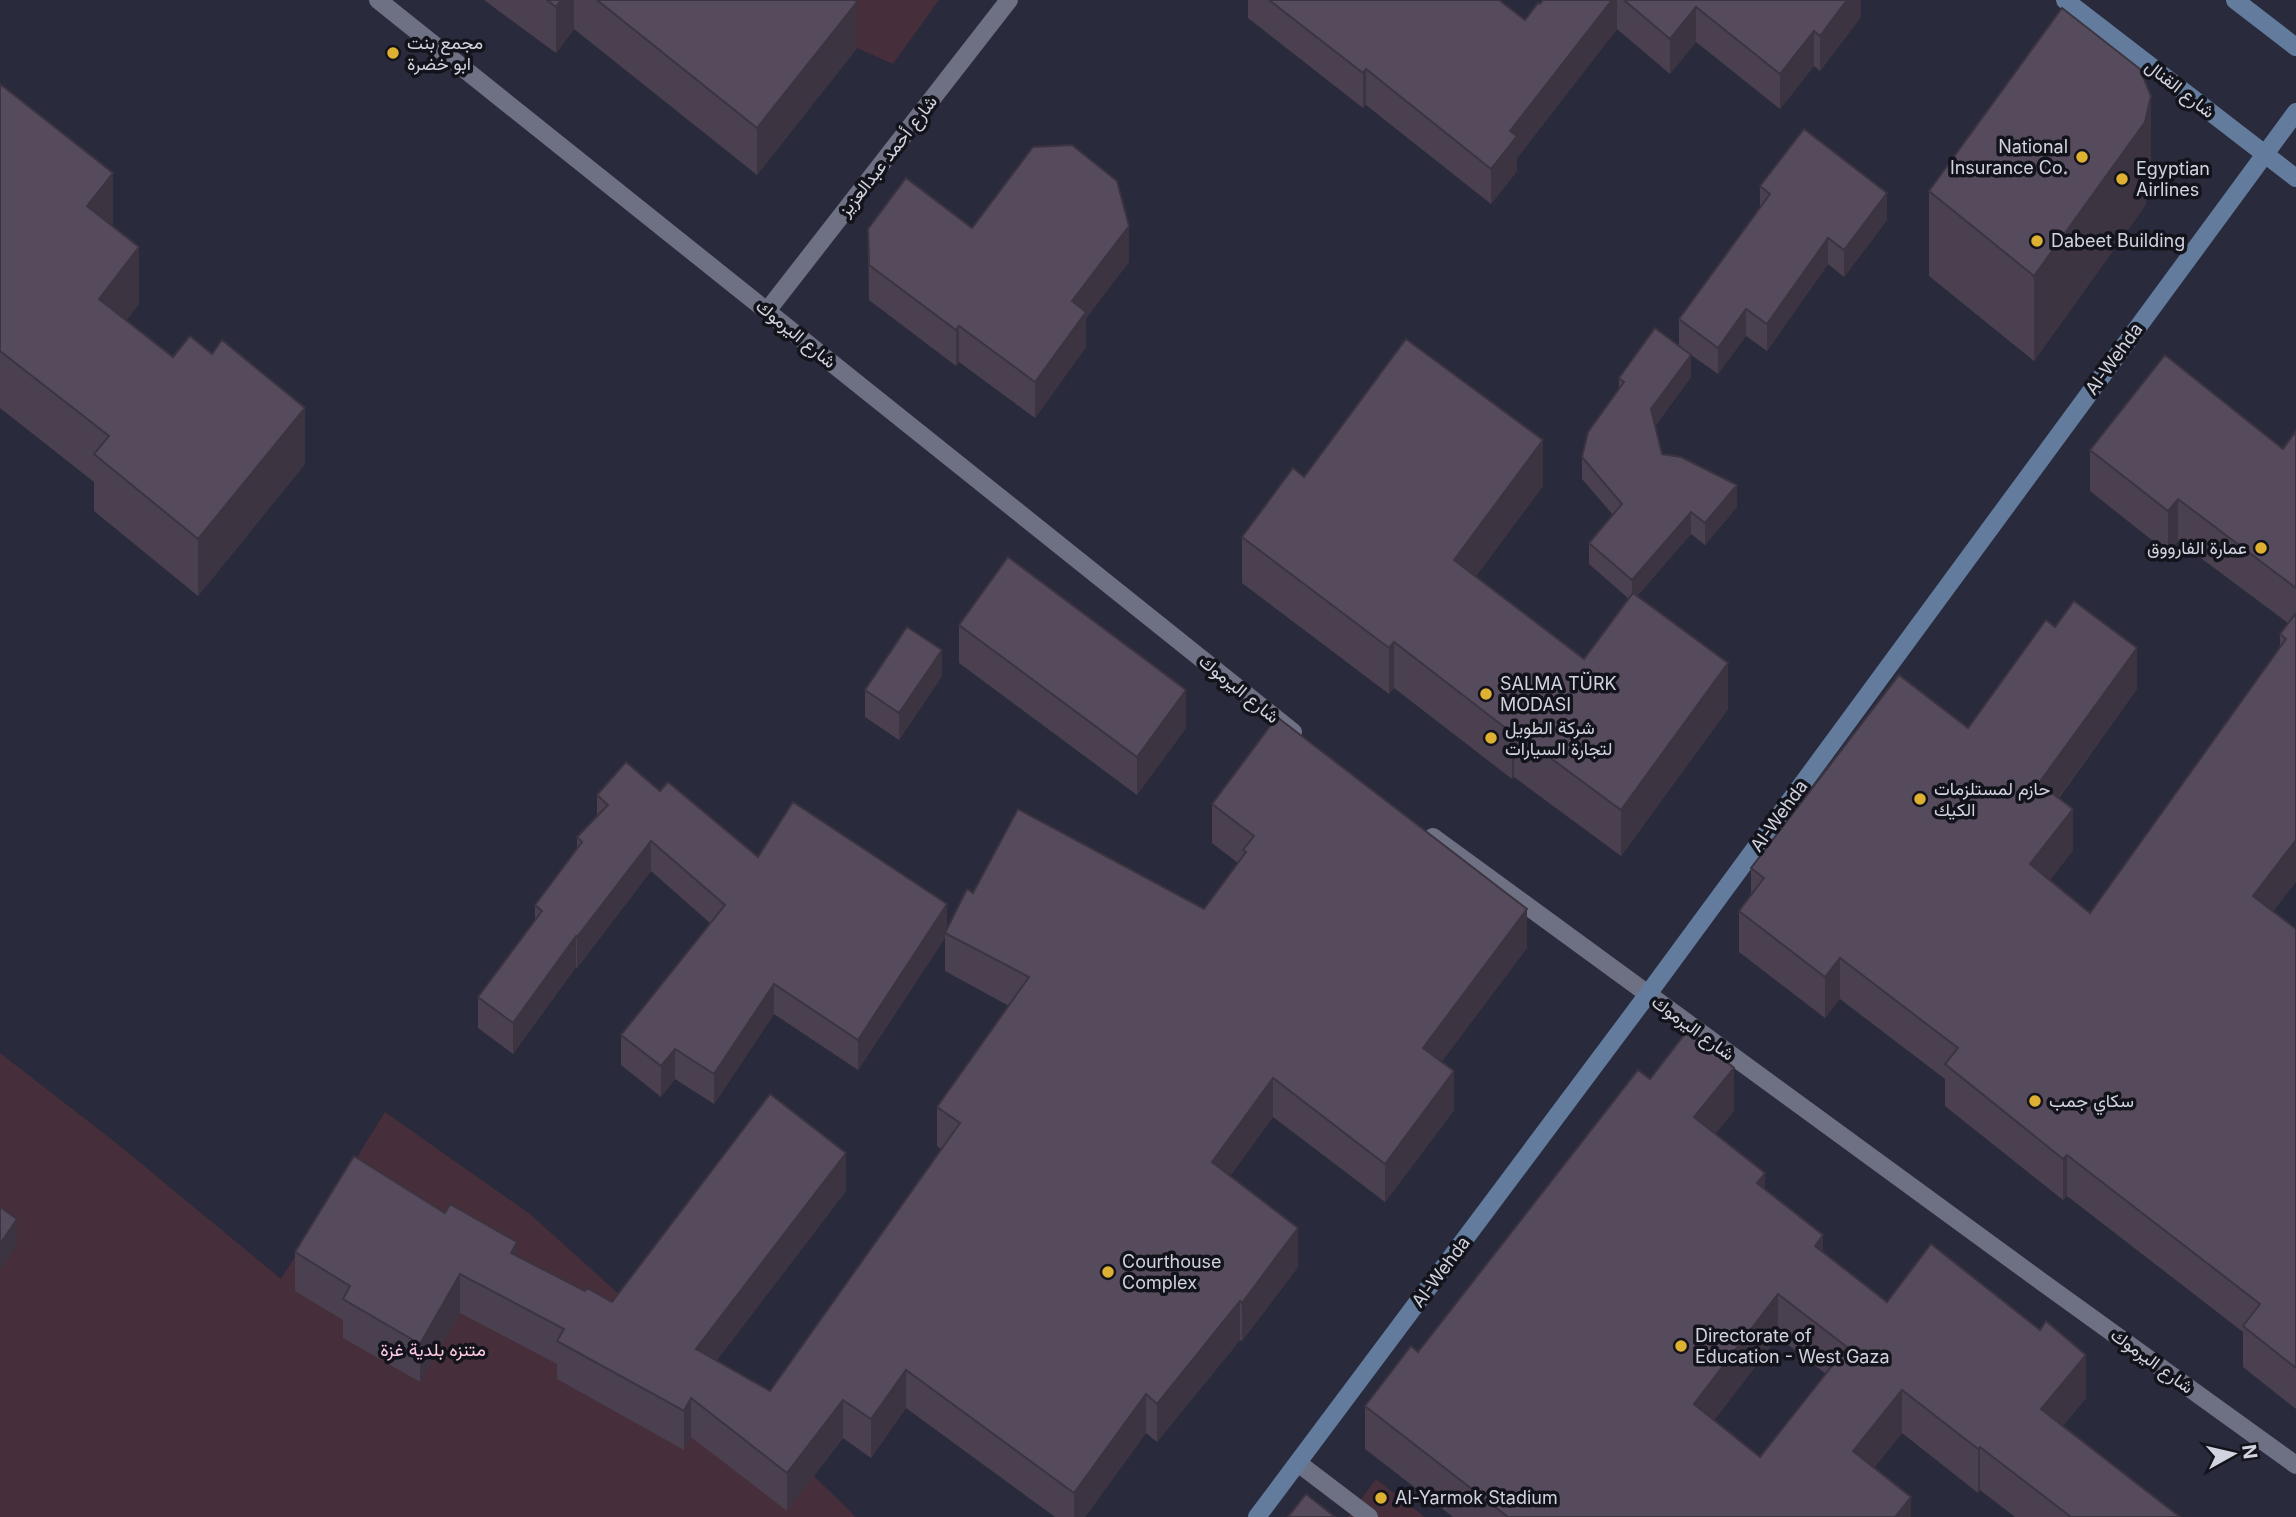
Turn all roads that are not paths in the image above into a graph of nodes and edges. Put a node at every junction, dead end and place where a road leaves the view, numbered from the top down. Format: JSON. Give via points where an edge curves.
{"nodes":[{"id":1,"x":378,"y":0,"type":"edge"},
{"id":2,"x":1009,"y":0,"type":"edge"},
{"id":3,"x":2065,"y":0,"type":"edge"},
{"id":4,"x":2235,"y":0,"type":"edge"},
{"id":5,"x":2296,"y":47,"type":"edge"},
{"id":6,"x":2296,"y":112,"type":"edge"},
{"id":7,"x":2264,"y":154,"type":"junction"},
{"id":8,"x":2296,"y":178,"type":"edge"},
{"id":9,"x":767,"y":311,"type":"junction"},
{"id":10,"x":1302,"y":740,"type":"edge"},
{"id":11,"x":1413,"y":823,"type":"edge"},
{"id":12,"x":1648,"y":995,"type":"junction"},
{"id":13,"x":1298,"y":1463,"type":"junction"},
{"id":14,"x":2296,"y":1465,"type":"edge"},
{"id":15,"x":1257,"y":1517,"type":"edge"},
{"id":16,"x":1369,"y":1517,"type":"edge"}],
"edges":[{"from":1,"to":9,"type":"street","name":"شارع اليرموك"},
{"from":2,"to":9,"type":"street","name":"شارع أحمد عبدالعزيز"},
{"from":3,"to":7,"type":"main road","name":"شارع القنال"},
{"from":4,"to":5,"type":"main road"},
{"from":6,"to":7,"type":"main road","name":"Al-Wehda"},
{"from":7,"to":8,"type":"main road","name":"شارع القنال"},
{"from":7,"to":12,"type":"main road","name":"Al-Wehda"},
{"from":9,"to":10,"type":"street","name":"شارع اليرموك"},
{"from":11,"to":12,"type":"street","name":"شارع اليرموك"},
{"from":12,"to":13,"type":"main road","name":"Al-Wehda"},
{"from":12,"to":14,"type":"street","name":"شارع اليرموك"},
{"from":13,"to":15,"type":"main road","name":"Al-Wehda"},
{"from":13,"to":16,"type":"street"}]}
